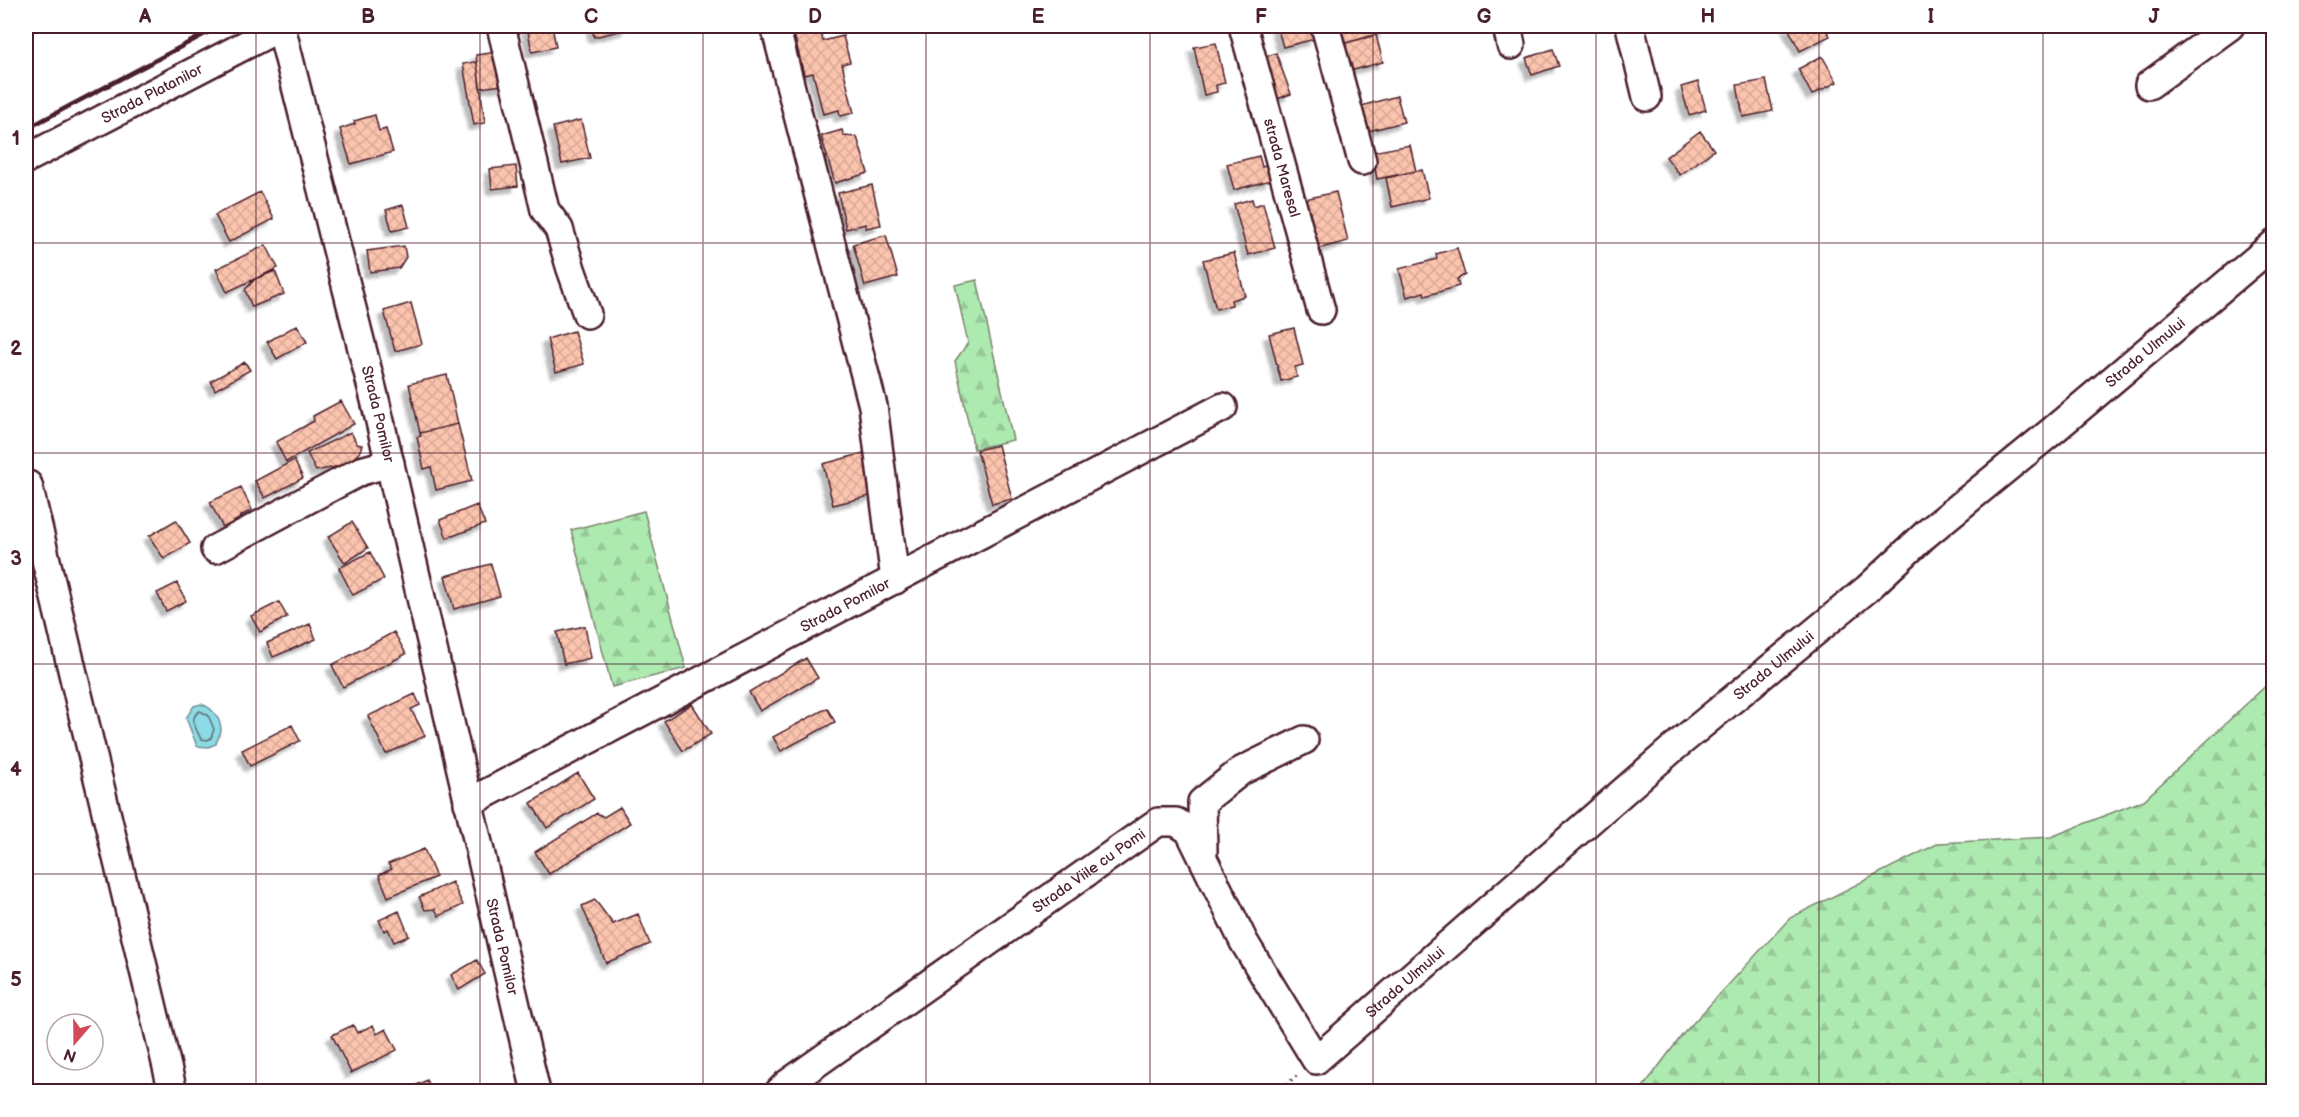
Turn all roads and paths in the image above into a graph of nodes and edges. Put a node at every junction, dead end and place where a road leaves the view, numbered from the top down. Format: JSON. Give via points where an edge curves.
{"nodes":[{"id":1,"x":281,"y":26,"type":"edge"},
{"id":2,"x":501,"y":26,"type":"edge"},
{"id":3,"x":775,"y":26,"type":"edge"},
{"id":4,"x":1243,"y":26,"type":"edge"},
{"id":5,"x":1325,"y":26,"type":"edge"},
{"id":6,"x":1630,"y":26,"type":"edge"},
{"id":7,"x":2230,"y":26,"type":"edge"},
{"id":8,"x":2149,"y":85,"type":"dead end"},
{"id":9,"x":1647,"y":97,"type":"dead end"},
{"id":10,"x":26,"y":159,"type":"edge"},
{"id":11,"x":1362,"y":161,"type":"dead end"},
{"id":12,"x":2274,"y":244,"type":"edge"},
{"id":13,"x":1321,"y":310,"type":"dead end"},
{"id":14,"x":588,"y":314,"type":"dead end"},
{"id":15,"x":1223,"y":407,"type":"dead end"},
{"id":16,"x":390,"y":463,"type":"junction"},
{"id":17,"x":28,"y":485,"type":"dead end"},
{"id":18,"x":215,"y":549,"type":"dead end"},
{"id":19,"x":895,"y":580,"type":"junction"},
{"id":20,"x":1304,"y":740,"type":"dead end"},
{"id":21,"x":1202,"y":802,"type":"junction"},
{"id":22,"x":468,"y":804,"type":"junction"},
{"id":23,"x":1162,"y":822,"type":"junction"},
{"id":24,"x":1203,"y":859,"type":"junction"},
{"id":25,"x":1316,"y":1060,"type":"junction"},
{"id":26,"x":173,"y":1092,"type":"edge"},
{"id":27,"x":536,"y":1092,"type":"edge"},
{"id":28,"x":779,"y":1092,"type":"edge"},
{"id":29,"x":1277,"y":1092,"type":"edge"}],
"edges":[{"from":1,"to":10,"type":"street","name":"Strada Platanilor"},
{"from":1,"to":16,"type":"street","name":"Strada Pomilor"},
{"from":2,"to":14,"type":"street","via":[[545,210],[559,229]]},
{"from":3,"to":19,"type":"street","via":[[873,406]]},
{"from":4,"to":13,"type":"street","name":"strada Maresal"},
{"from":5,"to":11,"type":"street"},
{"from":6,"to":9,"type":"street"},
{"from":7,"to":8,"type":"street"},
{"from":12,"to":25,"type":"street","name":"Strada Ulmului","via":[[1671,750]]},
{"from":15,"to":19,"type":"street","name":"Strada Pomilor"},
{"from":16,"to":18,"type":"street","via":[[361,471]]},
{"from":16,"to":22,"type":"street","name":"Strada Pomilor"},
{"from":17,"to":26,"type":"street"},
{"from":19,"to":22,"type":"street","name":"Strada Pomilor"},
{"from":20,"to":21,"type":"street","via":[[1241,771]]},
{"from":21,"to":23,"type":"street","via":[[1187,801]]},
{"from":21,"to":24,"type":"street"},
{"from":22,"to":27,"type":"street","name":"Strada Pomilor"},
{"from":23,"to":24,"type":"street","name":"Strada Viile cu Pomi","via":[[1176,822],[1189,830]]},
{"from":23,"to":28,"type":"street","name":"Strada Viile cu Pomi"},
{"from":24,"to":25,"type":"street","name":"Strada Viile cu Pomi","via":[[1244,942]]},
{"from":25,"to":29,"type":"path"}]}
